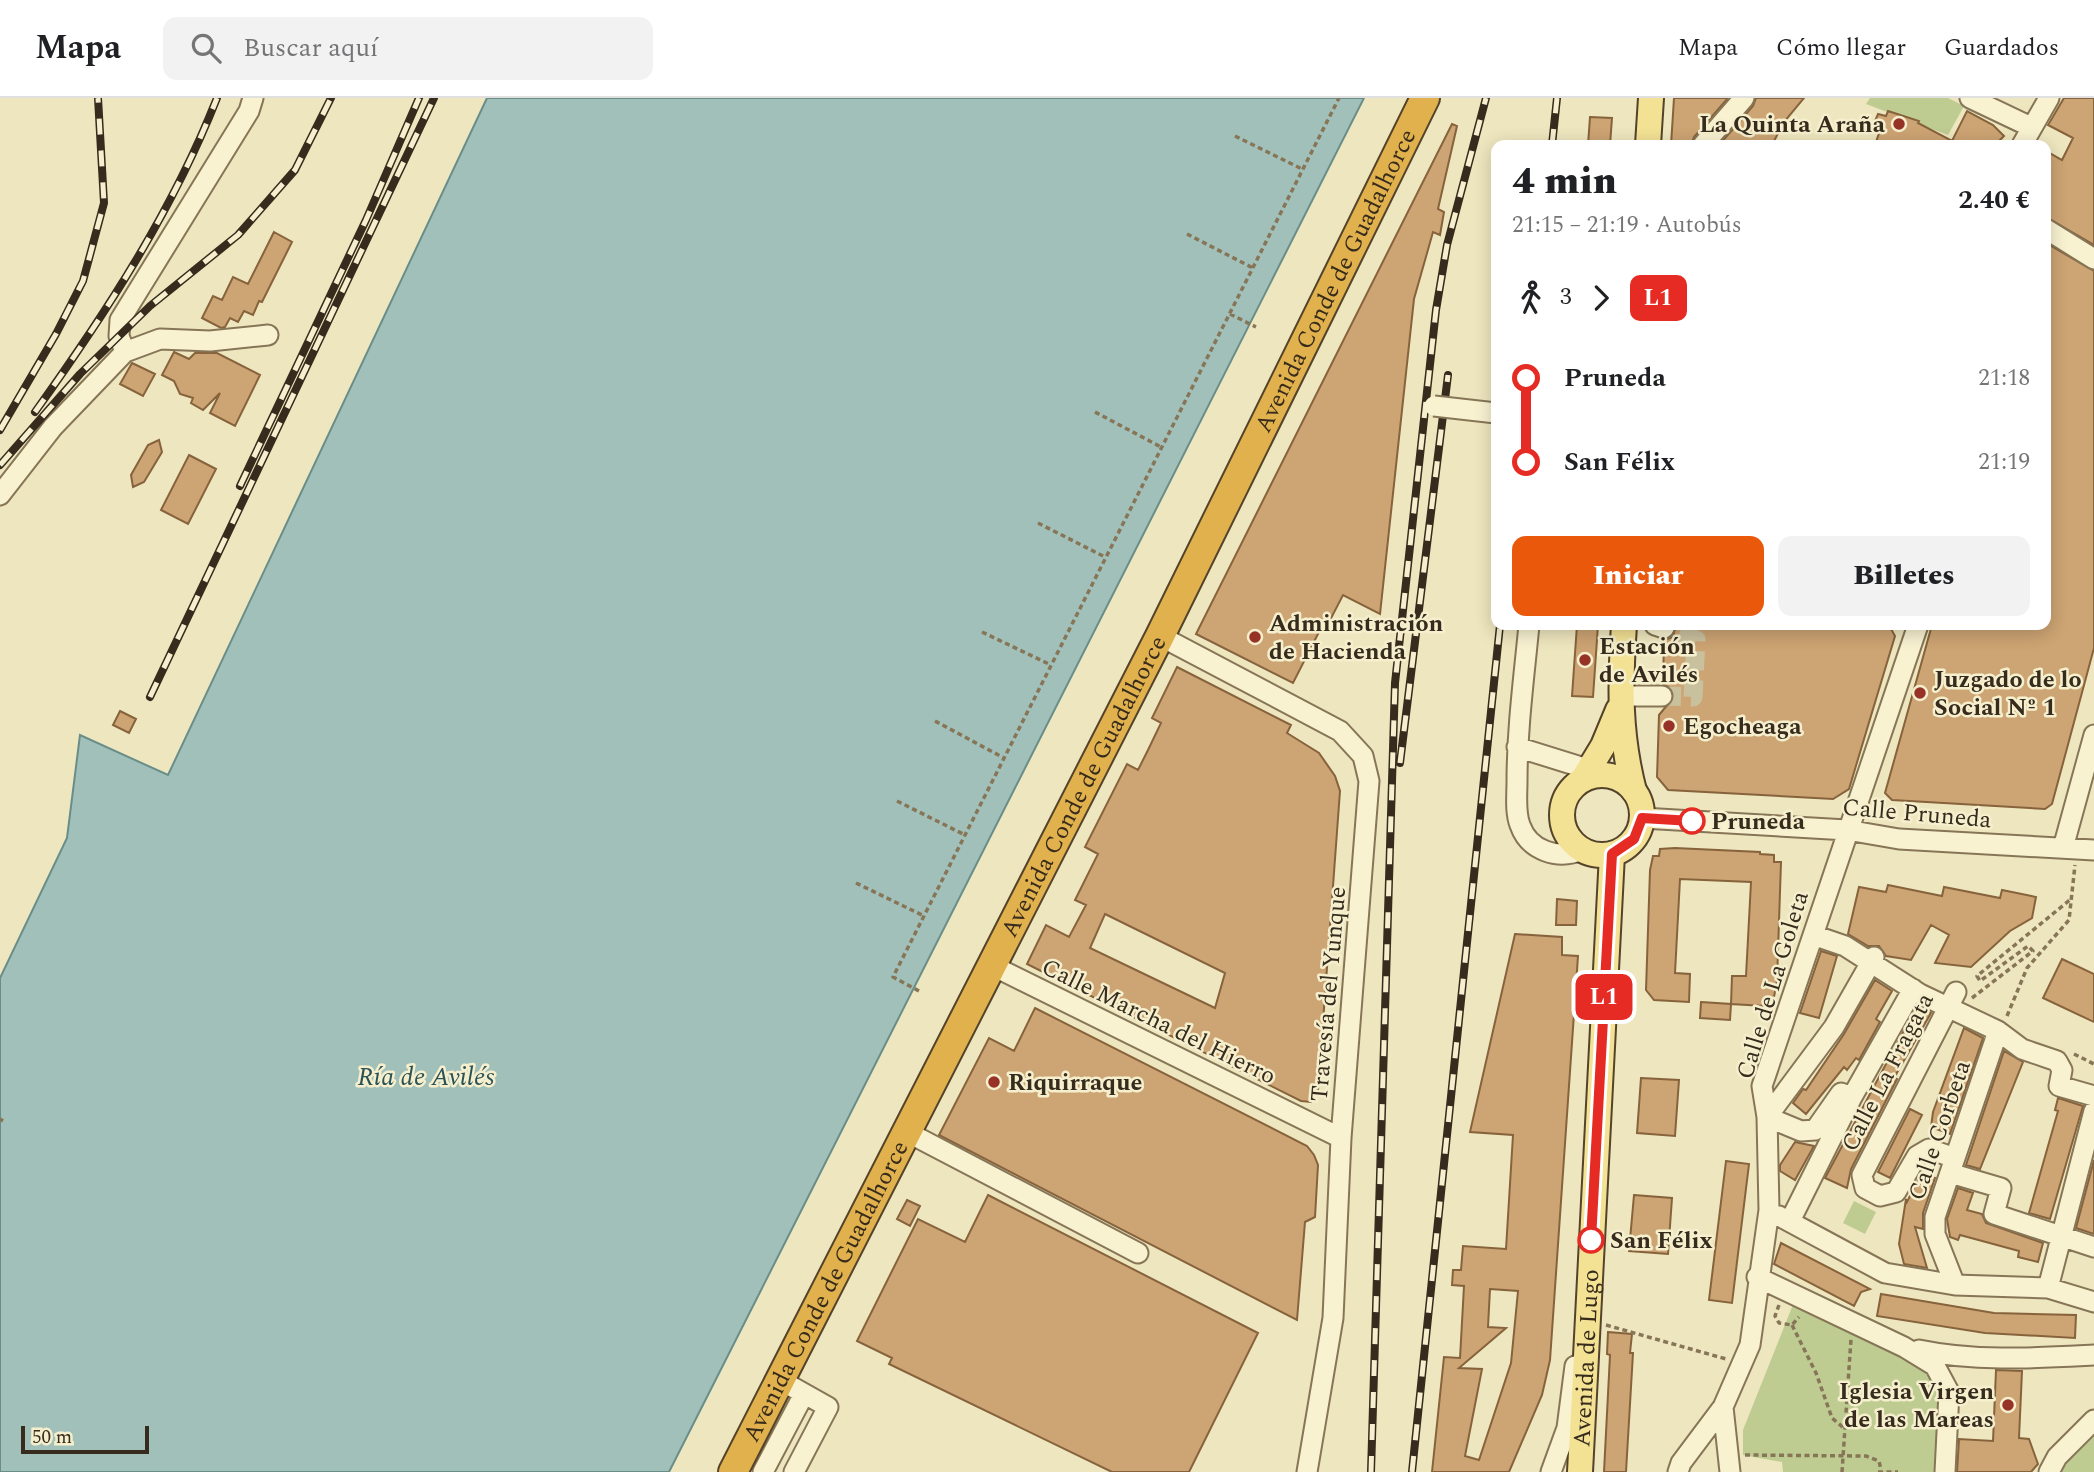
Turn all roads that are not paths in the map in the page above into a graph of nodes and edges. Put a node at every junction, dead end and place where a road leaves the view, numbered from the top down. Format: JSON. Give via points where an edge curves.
{"nodes":[{"id":1,"x":253,"y":98,"type":"edge"},
{"id":2,"x":1425,"y":98,"type":"edge"},
{"id":3,"x":1651,"y":98,"type":"edge"},
{"id":4,"x":1744,"y":98,"type":"edge"},
{"id":5,"x":1970,"y":98,"type":"edge"},
{"id":6,"x":2049,"y":98,"type":"edge"},
{"id":7,"x":2031,"y":127,"type":"junction"},
{"id":8,"x":1648,"y":140,"type":"edge"},
{"id":9,"x":1707,"y":140,"type":"edge"},
{"id":10,"x":2024,"y":140,"type":"edge"},
{"id":11,"x":2051,"y":232,"type":"edge"},
{"id":12,"x":2094,"y":259,"type":"edge"},
{"id":13,"x":268,"y":335,"type":"dead end"},
{"id":14,"x":124,"y":352,"type":"junction"},
{"id":15,"x":1434,"y":406,"type":"dead end"},
{"id":16,"x":1491,"y":412,"type":"edge"},
{"id":17,"x":0,"y":495,"type":"edge"},
{"id":18,"x":1529,"y":630,"type":"edge"},
{"id":19,"x":1624,"y":630,"type":"edge"},
{"id":20,"x":1916,"y":630,"type":"edge"},
{"id":21,"x":1160,"y":636,"type":"junction"},
{"id":22,"x":1662,"y":696,"type":"tunnel mouth"},
{"id":23,"x":1620,"y":701,"type":"junction"},
{"id":24,"x":2094,"y":735,"type":"edge"},
{"id":25,"x":1517,"y":747,"type":"junction"},
{"id":26,"x":1587,"y":772,"type":"junction"},
{"id":27,"x":1634,"y":791,"type":"junction"},
{"id":28,"x":1642,"y":818,"type":"junction"},
{"id":29,"x":1847,"y":831,"type":"junction"},
{"id":30,"x":2078,"y":849,"type":"edge"},
{"id":31,"x":1582,"y":850,"type":"junction"},
{"id":32,"x":1612,"y":854,"type":"junction"},
{"id":33,"x":1609,"y":914,"type":"junction"},
{"id":34,"x":1813,"y":936,"type":"junction"},
{"id":35,"x":1872,"y":959,"type":"junction"},
{"id":36,"x":993,"y":967,"type":"junction"},
{"id":37,"x":1917,"y":992,"type":"junction"},
{"id":38,"x":1958,"y":999,"type":"junction"},
{"id":39,"x":2002,"y":1024,"type":"junction"},
{"id":40,"x":2094,"y":1096,"type":"edge"},
{"id":41,"x":1852,"y":1097,"type":"junction"},
{"id":42,"x":2094,"y":1111,"type":"edge"},
{"id":43,"x":1767,"y":1117,"type":"junction"},
{"id":44,"x":907,"y":1132,"type":"junction"},
{"id":45,"x":1341,"y":1138,"type":"junction"},
{"id":46,"x":1952,"y":1165,"type":"junction"},
{"id":47,"x":1769,"y":1210,"type":"junction"},
{"id":48,"x":1790,"y":1221,"type":"junction"},
{"id":49,"x":2062,"y":1236,"type":"junction"},
{"id":50,"x":1591,"y":1243,"type":"junction"},
{"id":51,"x":2094,"y":1247,"type":"edge"},
{"id":52,"x":1138,"y":1253,"type":"dead end"},
{"id":53,"x":1757,"y":1277,"type":"junction"},
{"id":54,"x":1955,"y":1285,"type":"junction"},
{"id":55,"x":2048,"y":1288,"type":"junction"},
{"id":56,"x":2094,"y":1302,"type":"edge"},
{"id":57,"x":1904,"y":1347,"type":"junction"},
{"id":58,"x":2094,"y":1355,"type":"edge"},
{"id":59,"x":792,"y":1387,"type":"junction"},
{"id":60,"x":1723,"y":1407,"type":"junction"},
{"id":61,"x":2094,"y":1420,"type":"edge"},
{"id":62,"x":738,"y":1470,"type":"edge"},
{"id":63,"x":763,"y":1472,"type":"edge"},
{"id":64,"x":794,"y":1472,"type":"edge"},
{"id":65,"x":1307,"y":1472,"type":"edge"},
{"id":66,"x":1551,"y":1472,"type":"edge"},
{"id":67,"x":1580,"y":1472,"type":"edge"},
{"id":68,"x":1678,"y":1472,"type":"edge"},
{"id":69,"x":1730,"y":1472,"type":"edge"},
{"id":70,"x":1945,"y":1472,"type":"edge"},
{"id":71,"x":2049,"y":1472,"type":"edge"}],
"edges":[{"from":1,"to":14,"type":"street","via":[[120,320]]},
{"from":2,"to":21,"type":"highway","name":"Avenida Conde de Guadalhorce"},
{"from":3,"to":8,"type":"main road"},
{"from":4,"to":9,"type":"street"},
{"from":5,"to":7,"type":"street"},
{"from":6,"to":7,"type":"street"},
{"from":7,"to":10,"type":"street"},
{"from":11,"to":12,"type":"street"},
{"from":13,"to":14,"type":"street","via":[[210,341],[160,339]]},
{"from":14,"to":17,"type":"street","via":[[53,427]]},
{"from":15,"to":16,"type":"street","bridge":true},
{"from":18,"to":25,"type":"street"},
{"from":19,"to":23,"type":"main road"},
{"from":20,"to":29,"type":"street","name":"Calle de La Goleta"},
{"from":21,"to":36,"type":"highway","name":"Avenida Conde de Guadalhorce"},
{"from":21,"to":45,"type":"street","name":"Travesía del Yunque","via":[[1340,731],[1363,756],[1369,781]]},
{"from":22,"to":23,"type":"street"},
{"from":23,"to":26,"type":"main road","via":[[1603,746]]},
{"from":23,"to":27,"type":"main road","via":[[1624,752]]},
{"from":24,"to":30,"type":"street"},
{"from":25,"to":26,"type":"street"},
{"from":25,"to":31,"type":"street","via":[[1517,815],[1525,836],[1553,853]]},
{"from":26,"to":27,"type":"main road"},
{"from":26,"to":31,"type":"main road","via":[[1565,799],[1562,812],[1571,842]]},
{"from":27,"to":28,"type":"main road"},
{"from":28,"to":29,"type":"street","name":"Calle Pruneda"},
{"from":28,"to":32,"type":"main road","via":[[1634,839]]},
{"from":29,"to":30,"type":"street","name":"Calle Pruneda","via":[[1899,839]]},
{"from":29,"to":34,"type":"street","name":"Calle de La Goleta"},
{"from":31,"to":32,"type":"main road"},
{"from":31,"to":33,"type":"main road"},
{"from":32,"to":33,"type":"main road","name":"Avenida de Lugo"},
{"from":33,"to":50,"type":"main road","name":"Avenida de Lugo"},
{"from":34,"to":35,"type":"street"},
{"from":34,"to":43,"type":"street","name":"Calle de La Goleta","via":[[1762,1086]]},
{"from":35,"to":37,"type":"street"},
{"from":35,"to":43,"type":"street","via":[[1834,1027]]},
{"from":36,"to":44,"type":"highway","name":"Avenida Conde de Guadalhorce"},
{"from":36,"to":45,"type":"street","name":"Calle Marcha del Hierro"},
{"from":37,"to":38,"type":"street"},
{"from":37,"to":41,"type":"street"},
{"from":38,"to":39,"type":"street"},
{"from":38,"to":46,"type":"street","name":"Calle La Fragata","via":[[1862,1175],[1865,1188],[1880,1196],[1896,1192],[1917,1156],[1929,1149]]},
{"from":39,"to":40,"type":"street","via":[[2022,1049],[2057,1061],[2062,1070],[2059,1086]]},
{"from":39,"to":46,"type":"street","name":"Calle Corbeta"},
{"from":41,"to":43,"type":"street","via":[[1841,1093],[1815,1129],[1801,1131]]},
{"from":41,"to":48,"type":"street"},
{"from":42,"to":49,"type":"street"},
{"from":43,"to":47,"type":"street","name":"Calle de La Goleta"},
{"from":44,"to":52,"type":"street"},
{"from":44,"to":59,"type":"highway","name":"Avenida Conde de Guadalhorce"},
{"from":45,"to":65,"type":"street","name":"Travesía del Yunque","via":[[1333,1318]]},
{"from":46,"to":49,"type":"street","via":[[2001,1188],[1994,1214]]},
{"from":46,"to":54,"type":"street","name":"Calle Corbeta","via":[[1935,1217],[1935,1234]]},
{"from":47,"to":48,"type":"street"},
{"from":47,"to":53,"type":"street","name":"Calle de La Goleta"},
{"from":48,"to":54,"type":"street","via":[[1885,1273]]},
{"from":49,"to":51,"type":"street"},
{"from":49,"to":55,"type":"street"},
{"from":50,"to":66,"type":"street","via":[[1567,1428]]},
{"from":50,"to":67,"type":"main road","name":"Avenida de Lugo"},
{"from":53,"to":57,"type":"street"},
{"from":53,"to":60,"type":"street","name":"Calle de La Goleta","via":[[1750,1345]]},
{"from":54,"to":55,"type":"street"},
{"from":55,"to":56,"type":"street"},
{"from":57,"to":58,"type":"street","via":[[1942,1355],[2011,1358]]},
{"from":57,"to":70,"type":"street","via":[[1935,1366],[1949,1392]]},
{"from":59,"to":62,"type":"highway","name":"Avenida Conde de Guadalhorce"},
{"from":59,"to":63,"type":"street"},
{"from":59,"to":64,"type":"street","via":[[828,1406]]},
{"from":60,"to":68,"type":"street","name":"Calle de La Goleta"},
{"from":60,"to":69,"type":"street"},
{"from":61,"to":71,"type":"street","via":[[2057,1457]]}]}
